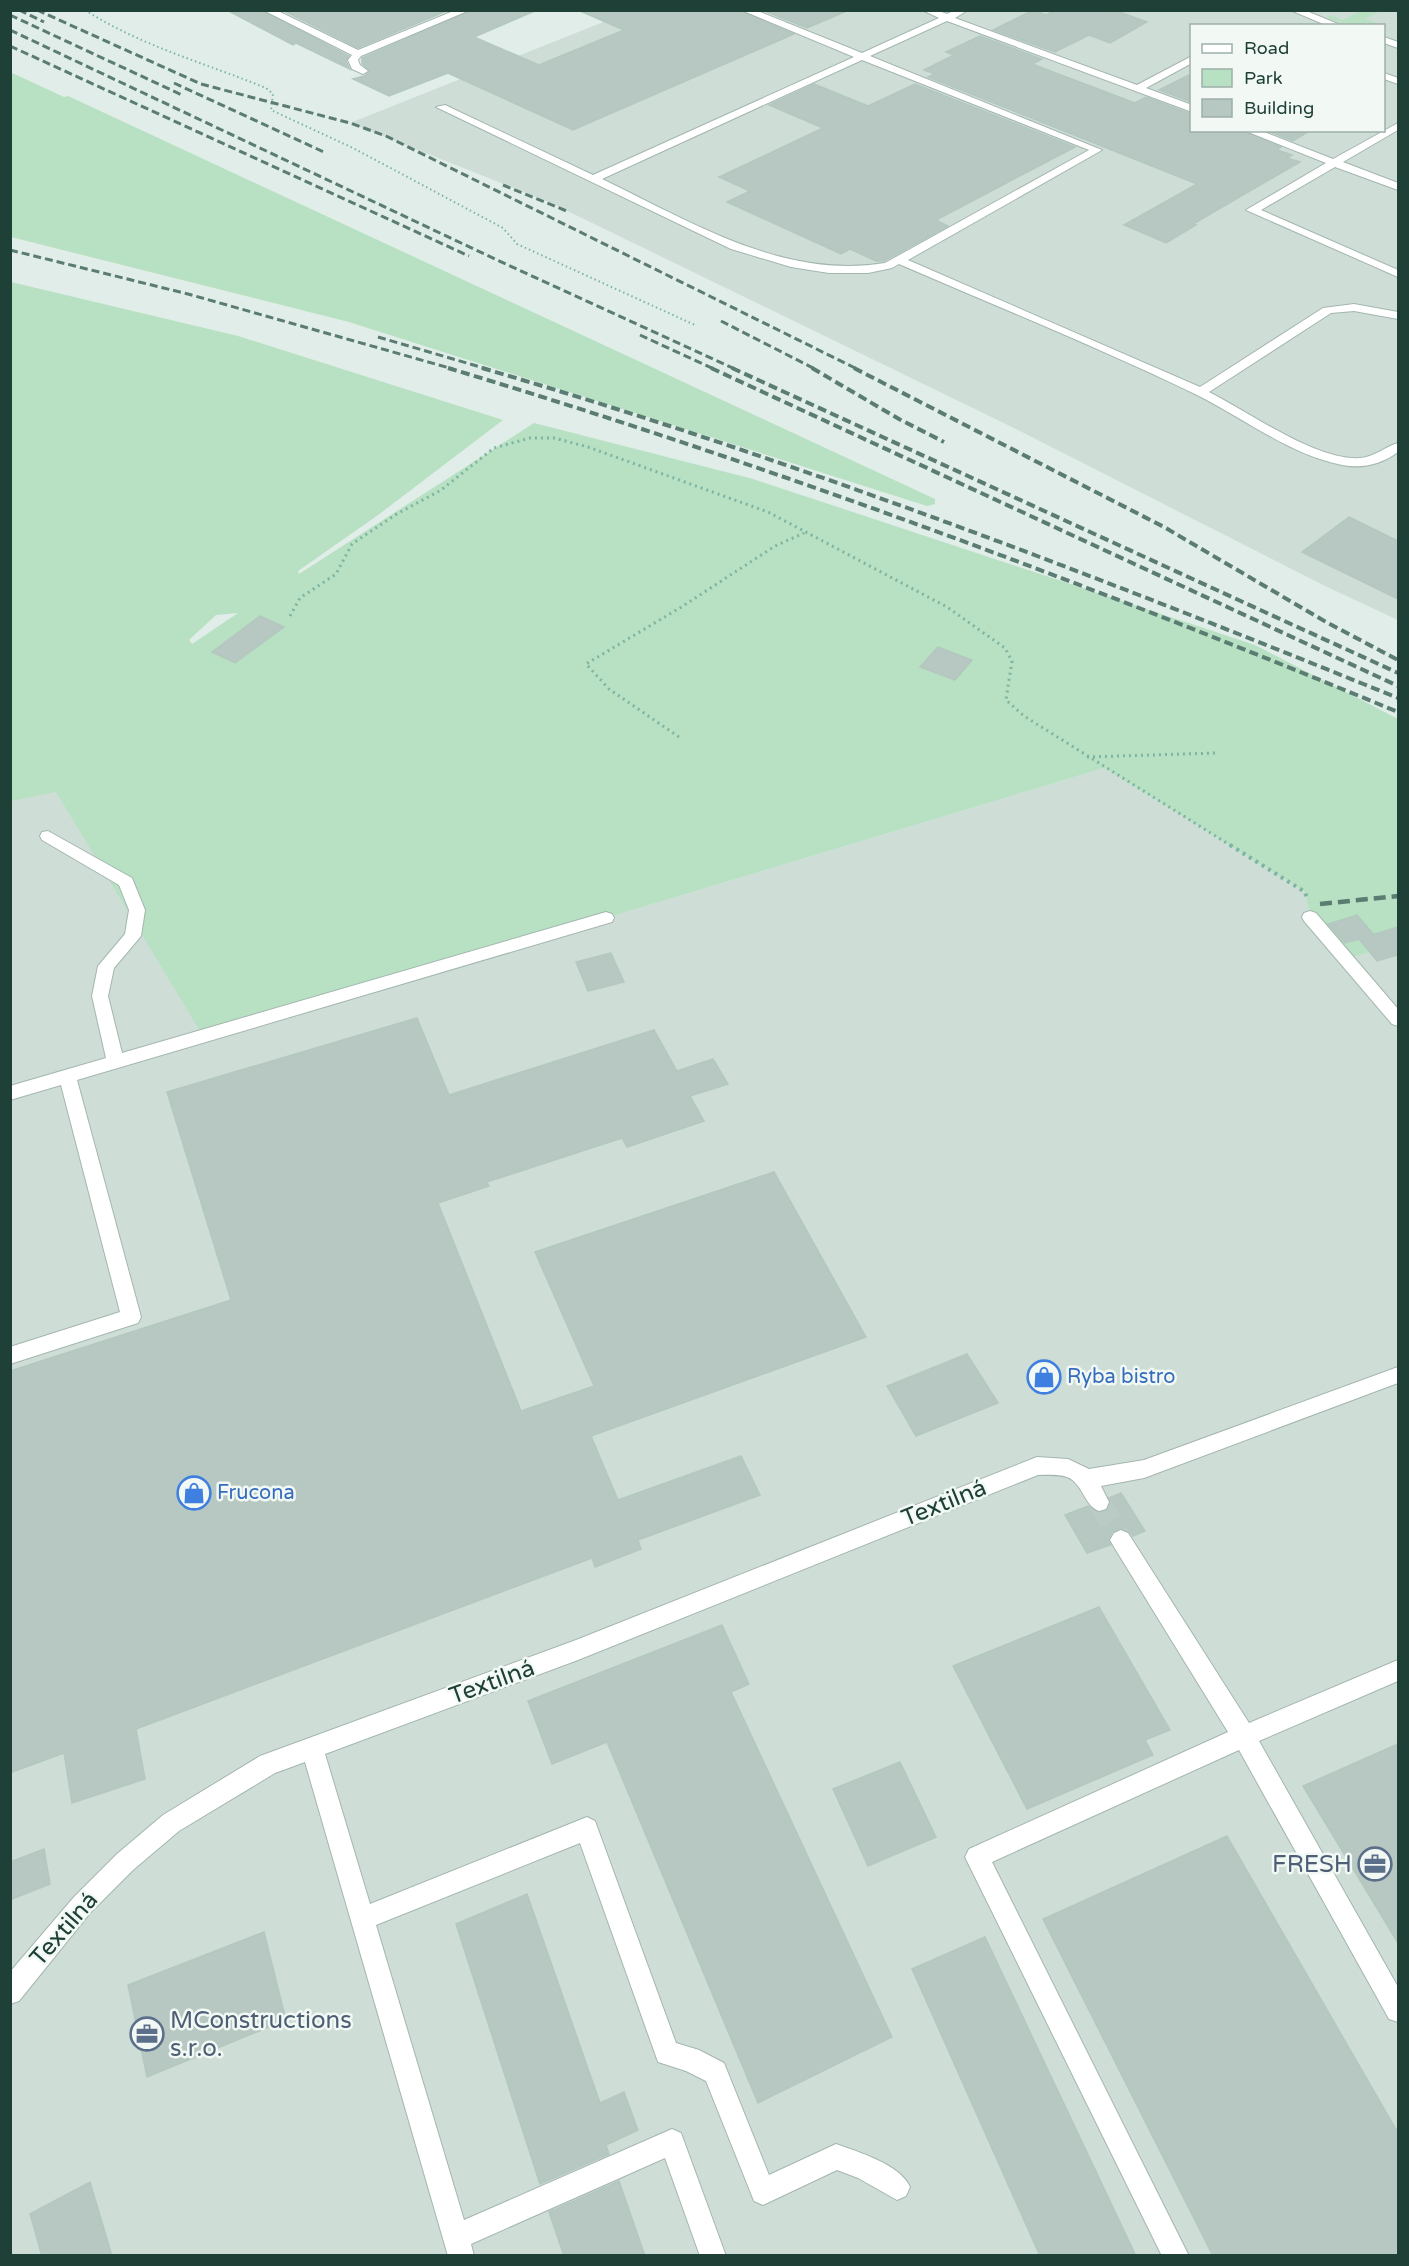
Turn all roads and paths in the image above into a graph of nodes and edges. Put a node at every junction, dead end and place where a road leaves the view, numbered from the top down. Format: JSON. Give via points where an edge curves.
{"nodes":[{"id":1,"x":85,"y":10,"type":"edge"},
{"id":2,"x":267,"y":10,"type":"edge"},
{"id":3,"x":466,"y":10,"type":"edge"},
{"id":4,"x":745,"y":10,"type":"edge"},
{"id":5,"x":926,"y":10,"type":"edge"},
{"id":6,"x":964,"y":10,"type":"edge"},
{"id":7,"x":1294,"y":10,"type":"edge"},
{"id":8,"x":1324,"y":10,"type":"edge"},
{"id":9,"x":1313,"y":16,"type":"junction"},
{"id":10,"x":947,"y":18,"type":"junction"},
{"id":11,"x":1334,"y":24,"type":"edge"},
{"id":12,"x":358,"y":54,"type":"junction"},
{"id":13,"x":862,"y":57,"type":"junction"},
{"id":14,"x":1190,"y":60,"type":"edge"},
{"id":15,"x":363,"y":71,"type":"dead end"},
{"id":16,"x":1137,"y":89,"type":"junction"},
{"id":17,"x":441,"y":107,"type":"dead end"},
{"id":18,"x":1190,"y":109,"type":"edge"},
{"id":19,"x":1398,"y":126,"type":"edge"},
{"id":20,"x":1253,"y":132,"type":"edge"},
{"id":21,"x":1336,"y":163,"type":"junction"},
{"id":22,"x":596,"y":178,"type":"junction"},
{"id":23,"x":1398,"y":187,"type":"edge"},
{"id":24,"x":899,"y":260,"type":"junction"},
{"id":25,"x":1398,"y":274,"type":"edge"},
{"id":26,"x":1398,"y":315,"type":"edge"},
{"id":27,"x":695,"y":325,"type":"dead end"},
{"id":28,"x":1201,"y":392,"type":"junction"},
{"id":29,"x":1398,"y":447,"type":"edge"},
{"id":30,"x":804,"y":533,"type":"junction"},
{"id":31,"x":290,"y":616,"type":"dead end"},
{"id":32,"x":679,"y":736,"type":"dead end"},
{"id":33,"x":1215,"y":753,"type":"dead end"},
{"id":34,"x":1086,"y":757,"type":"junction"},
{"id":35,"x":48,"y":836,"type":"dead end"},
{"id":36,"x":1310,"y":917,"type":"joint"},
{"id":37,"x":606,"y":918,"type":"dead end"},
{"id":38,"x":1398,"y":1020,"type":"edge"},
{"id":39,"x":117,"y":1061,"type":"junction"},
{"id":40,"x":67,"y":1076,"type":"junction"},
{"id":41,"x":10,"y":1093,"type":"edge"},
{"id":42,"x":10,"y":1356,"type":"edge"},
{"id":43,"x":1398,"y":1375,"type":"edge"},
{"id":44,"x":1087,"y":1479,"type":"junction"},
{"id":45,"x":1099,"y":1502,"type":"tunnel mouth"},
{"id":46,"x":1121,"y":1540,"type":"tunnel mouth"},
{"id":47,"x":1398,"y":1670,"type":"edge"},
{"id":48,"x":1244,"y":1737,"type":"junction"},
{"id":49,"x":312,"y":1748,"type":"junction"},
{"id":50,"x":362,"y":1919,"type":"junction"},
{"id":51,"x":10,"y":1992,"type":"edge"},
{"id":52,"x":1398,"y":2010,"type":"edge"},
{"id":53,"x":897,"y":2187,"type":"dead end"},
{"id":54,"x":458,"y":2246,"type":"edge"},
{"id":55,"x":713,"y":2256,"type":"edge"},
{"id":56,"x":1176,"y":2256,"type":"edge"}],
"edges":[{"from":1,"to":27,"type":"path","via":[[134,38],[266,88],[273,94],[271,110],[353,148],[503,228],[517,244]]},
{"from":2,"to":12,"type":"street"},
{"from":3,"to":12,"type":"street"},
{"from":4,"to":13,"type":"street"},
{"from":5,"to":10,"type":"street"},
{"from":6,"to":10,"type":"street"},
{"from":7,"to":9,"type":"street"},
{"from":8,"to":9,"type":"street"},
{"from":9,"to":11,"type":"street"},
{"from":10,"to":13,"type":"street"},
{"from":10,"to":16,"type":"street"},
{"from":12,"to":15,"type":"street","via":[[353,60]]},
{"from":13,"to":22,"type":"street"},
{"from":13,"to":24,"type":"street","via":[[1097,150]]},
{"from":14,"to":16,"type":"street"},
{"from":16,"to":18,"type":"street"},
{"from":17,"to":22,"type":"street"},
{"from":19,"to":21,"type":"street"},
{"from":20,"to":21,"type":"street"},
{"from":21,"to":23,"type":"street"},
{"from":21,"to":25,"type":"street","via":[[1252,210]]},
{"from":22,"to":24,"type":"street","via":[[735,246],[778,261],[861,272]]},
{"from":24,"to":28,"type":"street"},
{"from":26,"to":28,"type":"street","via":[[1355,306],[1327,310]]},
{"from":28,"to":29,"type":"street","via":[[1335,460],[1365,463],[1383,458]]},
{"from":30,"to":31,"type":"path","via":[[768,512],[588,447],[554,438],[530,438],[494,448],[441,490],[352,544],[336,574],[300,598]]},
{"from":30,"to":32,"type":"path","via":[[775,546],[586,664],[609,689]]},
{"from":30,"to":34,"type":"path","via":[[946,607],[1005,648],[1012,661],[1006,700]]},
{"from":33,"to":34,"type":"path"},
{"from":34,"to":36,"type":"path","via":[[1305,892]]},
{"from":35,"to":39,"type":"street","via":[[126,882],[137,910],[133,936],[106,966],[100,996]]},
{"from":36,"to":38,"type":"street"},
{"from":37,"to":39,"type":"street"},
{"from":39,"to":40,"type":"street"},
{"from":40,"to":41,"type":"street"},
{"from":40,"to":42,"type":"street","via":[[131,1317]]},
{"from":43,"to":44,"type":"street","via":[[1144,1469]]},
{"from":44,"to":45,"type":"street"},
{"from":44,"to":49,"type":"street","name":"Textilná","via":[[1069,1466],[1037,1466],[578,1650]]},
{"from":46,"to":48,"type":"street"},
{"from":47,"to":48,"type":"street"},
{"from":48,"to":52,"type":"street"},
{"from":48,"to":56,"type":"street","via":[[978,1857]]},
{"from":49,"to":50,"type":"street"},
{"from":49,"to":51,"type":"street","name":"Textilná","via":[[268,1764],[171,1823],[82,1905]]},
{"from":50,"to":53,"type":"street","via":[[587,1828],[667,2053],[715,2072],[763,2192],[836,2157],[865,2167]]},
{"from":50,"to":54,"type":"street"},
{"from":54,"to":55,"type":"street","via":[[672,2142]]}]}
